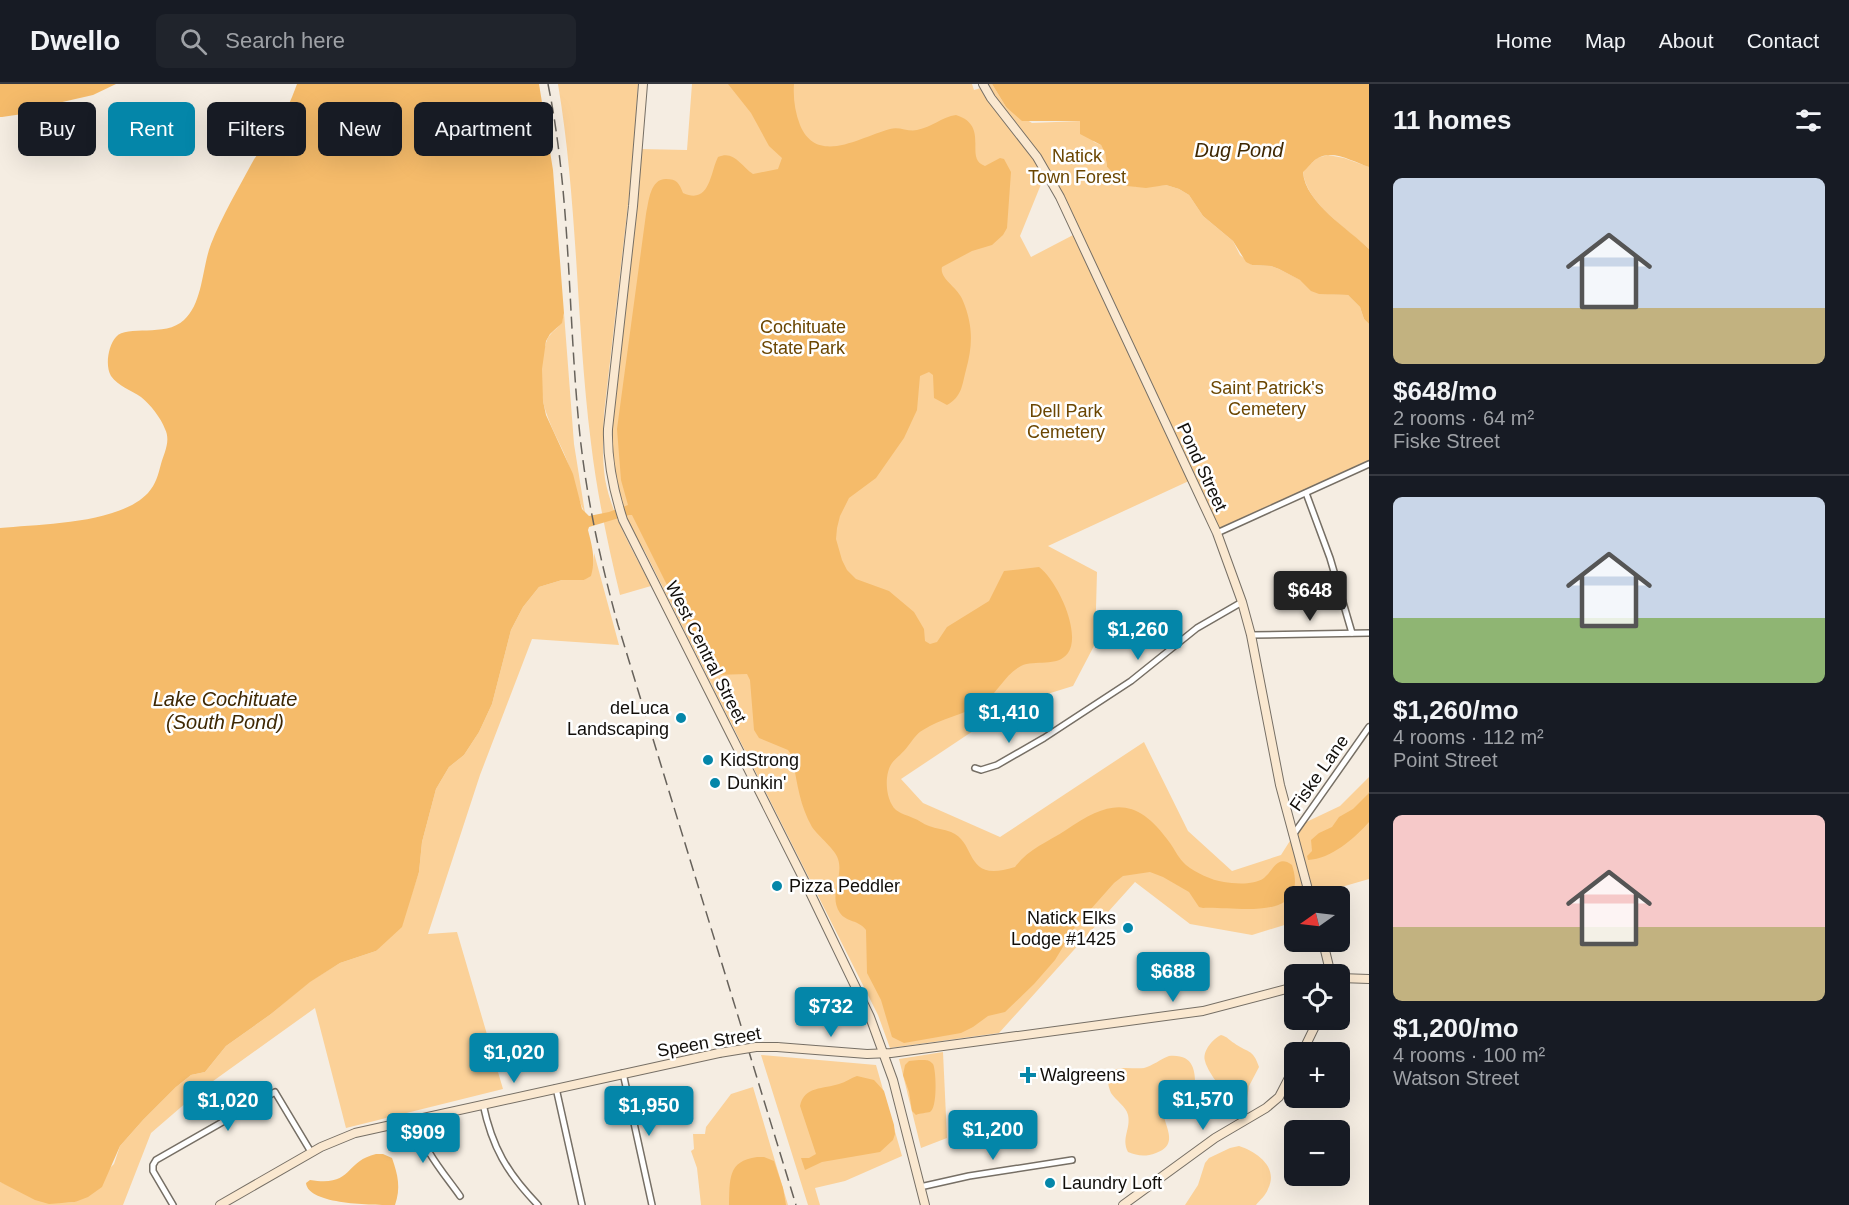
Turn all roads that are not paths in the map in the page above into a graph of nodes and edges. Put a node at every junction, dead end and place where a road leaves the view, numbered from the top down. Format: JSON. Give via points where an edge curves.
{"nodes":[{"id":1,"x":643,"y":84,"type":"edge"},
{"id":2,"x":983,"y":84,"type":"edge"},
{"id":3,"x":1369,"y":464,"type":"edge"},
{"id":4,"x":1306,"y":493,"type":"junction"},
{"id":5,"x":1217,"y":533,"type":"junction"},
{"id":6,"x":1242,"y":603,"type":"junction"},
{"id":7,"x":1352,"y":633,"type":"junction"},
{"id":8,"x":1369,"y":633,"type":"edge"},
{"id":9,"x":1251,"y":635,"type":"junction"},
{"id":10,"x":1369,"y":727,"type":"edge"},
{"id":11,"x":975,"y":768,"type":"dead end"},
{"id":12,"x":1293,"y":835,"type":"junction"},
{"id":13,"x":1307,"y":886,"type":"edge"},
{"id":14,"x":1350,"y":978,"type":"edge"},
{"id":15,"x":1369,"y":979,"type":"edge"},
{"id":16,"x":1284,"y":990,"type":"edge"},
{"id":17,"x":885,"y":1053,"type":"junction"},
{"id":18,"x":623,"y":1073,"type":"junction"},
{"id":19,"x":1284,"y":1087,"type":"edge"},
{"id":20,"x":556,"y":1088,"type":"junction"},
{"id":21,"x":483,"y":1104,"type":"junction"},
{"id":22,"x":416,"y":1118,"type":"junction"},
{"id":23,"x":311,"y":1152,"type":"junction"},
{"id":24,"x":1072,"y":1160,"type":"dead end"},
{"id":25,"x":920,"y":1187,"type":"junction"},
{"id":26,"x":460,"y":1196,"type":"dead end"},
{"id":27,"x":173,"y":1205,"type":"edge"},
{"id":28,"x":220,"y":1205,"type":"edge"},
{"id":29,"x":538,"y":1205,"type":"edge"},
{"id":30,"x":582,"y":1205,"type":"edge"},
{"id":31,"x":652,"y":1205,"type":"edge"},
{"id":32,"x":925,"y":1205,"type":"edge"},
{"id":33,"x":1123,"y":1205,"type":"edge"}],
"edges":[{"from":1,"to":17,"type":"street","name":"West Central Street","via":[[608,429],[609,465],[619,507],[865,1005]]},
{"from":2,"to":5,"type":"street","name":"Pond Street","via":[[1060,197]]},
{"from":3,"to":4,"type":"street"},
{"from":4,"to":5,"type":"street"},
{"from":4,"to":7,"type":"street"},
{"from":5,"to":6,"type":"street","name":"Pond Street"},
{"from":6,"to":9,"type":"street","name":"Pond Street"},
{"from":6,"to":11,"type":"street","via":[[1197,628],[1131,681],[1044,738],[997,765]]},
{"from":7,"to":8,"type":"street"},
{"from":7,"to":9,"type":"street"},
{"from":9,"to":12,"type":"street","name":"Pond Street"},
{"from":10,"to":12,"type":"street","name":"Fiske Lane"},
{"from":12,"to":13,"type":"street","name":"Pond Street"},
{"from":14,"to":15,"type":"street"},
{"from":16,"to":17,"type":"street","name":"Speen Street","via":[[1203,1011]]},
{"from":17,"to":18,"type":"street","name":"Speen Street","bridge":true,"via":[[756,1047]]},
{"from":17,"to":25,"type":"street","name":"West Central Street"},
{"from":18,"to":20,"type":"street","name":"Speen Street"},
{"from":18,"to":31,"type":"street"},
{"from":19,"to":33,"type":"street","via":[[1266,1108],[1215,1138]]},
{"from":20,"to":21,"type":"street","name":"Speen Street"},
{"from":20,"to":30,"type":"street"},
{"from":21,"to":22,"type":"street","name":"Speen Street"},
{"from":21,"to":29,"type":"street","via":[[501,1159]]},
{"from":22,"to":23,"type":"street","name":"Speen Street","via":[[355,1133]]},
{"from":22,"to":26,"type":"street","via":[[426,1147]]},
{"from":23,"to":27,"type":"street","via":[[275,1092],[156,1160],[153,1171]]},
{"from":23,"to":28,"type":"street","name":"Speen Street"},
{"from":24,"to":25,"type":"street"},
{"from":25,"to":32,"type":"street","name":"West Central Street"}]}
